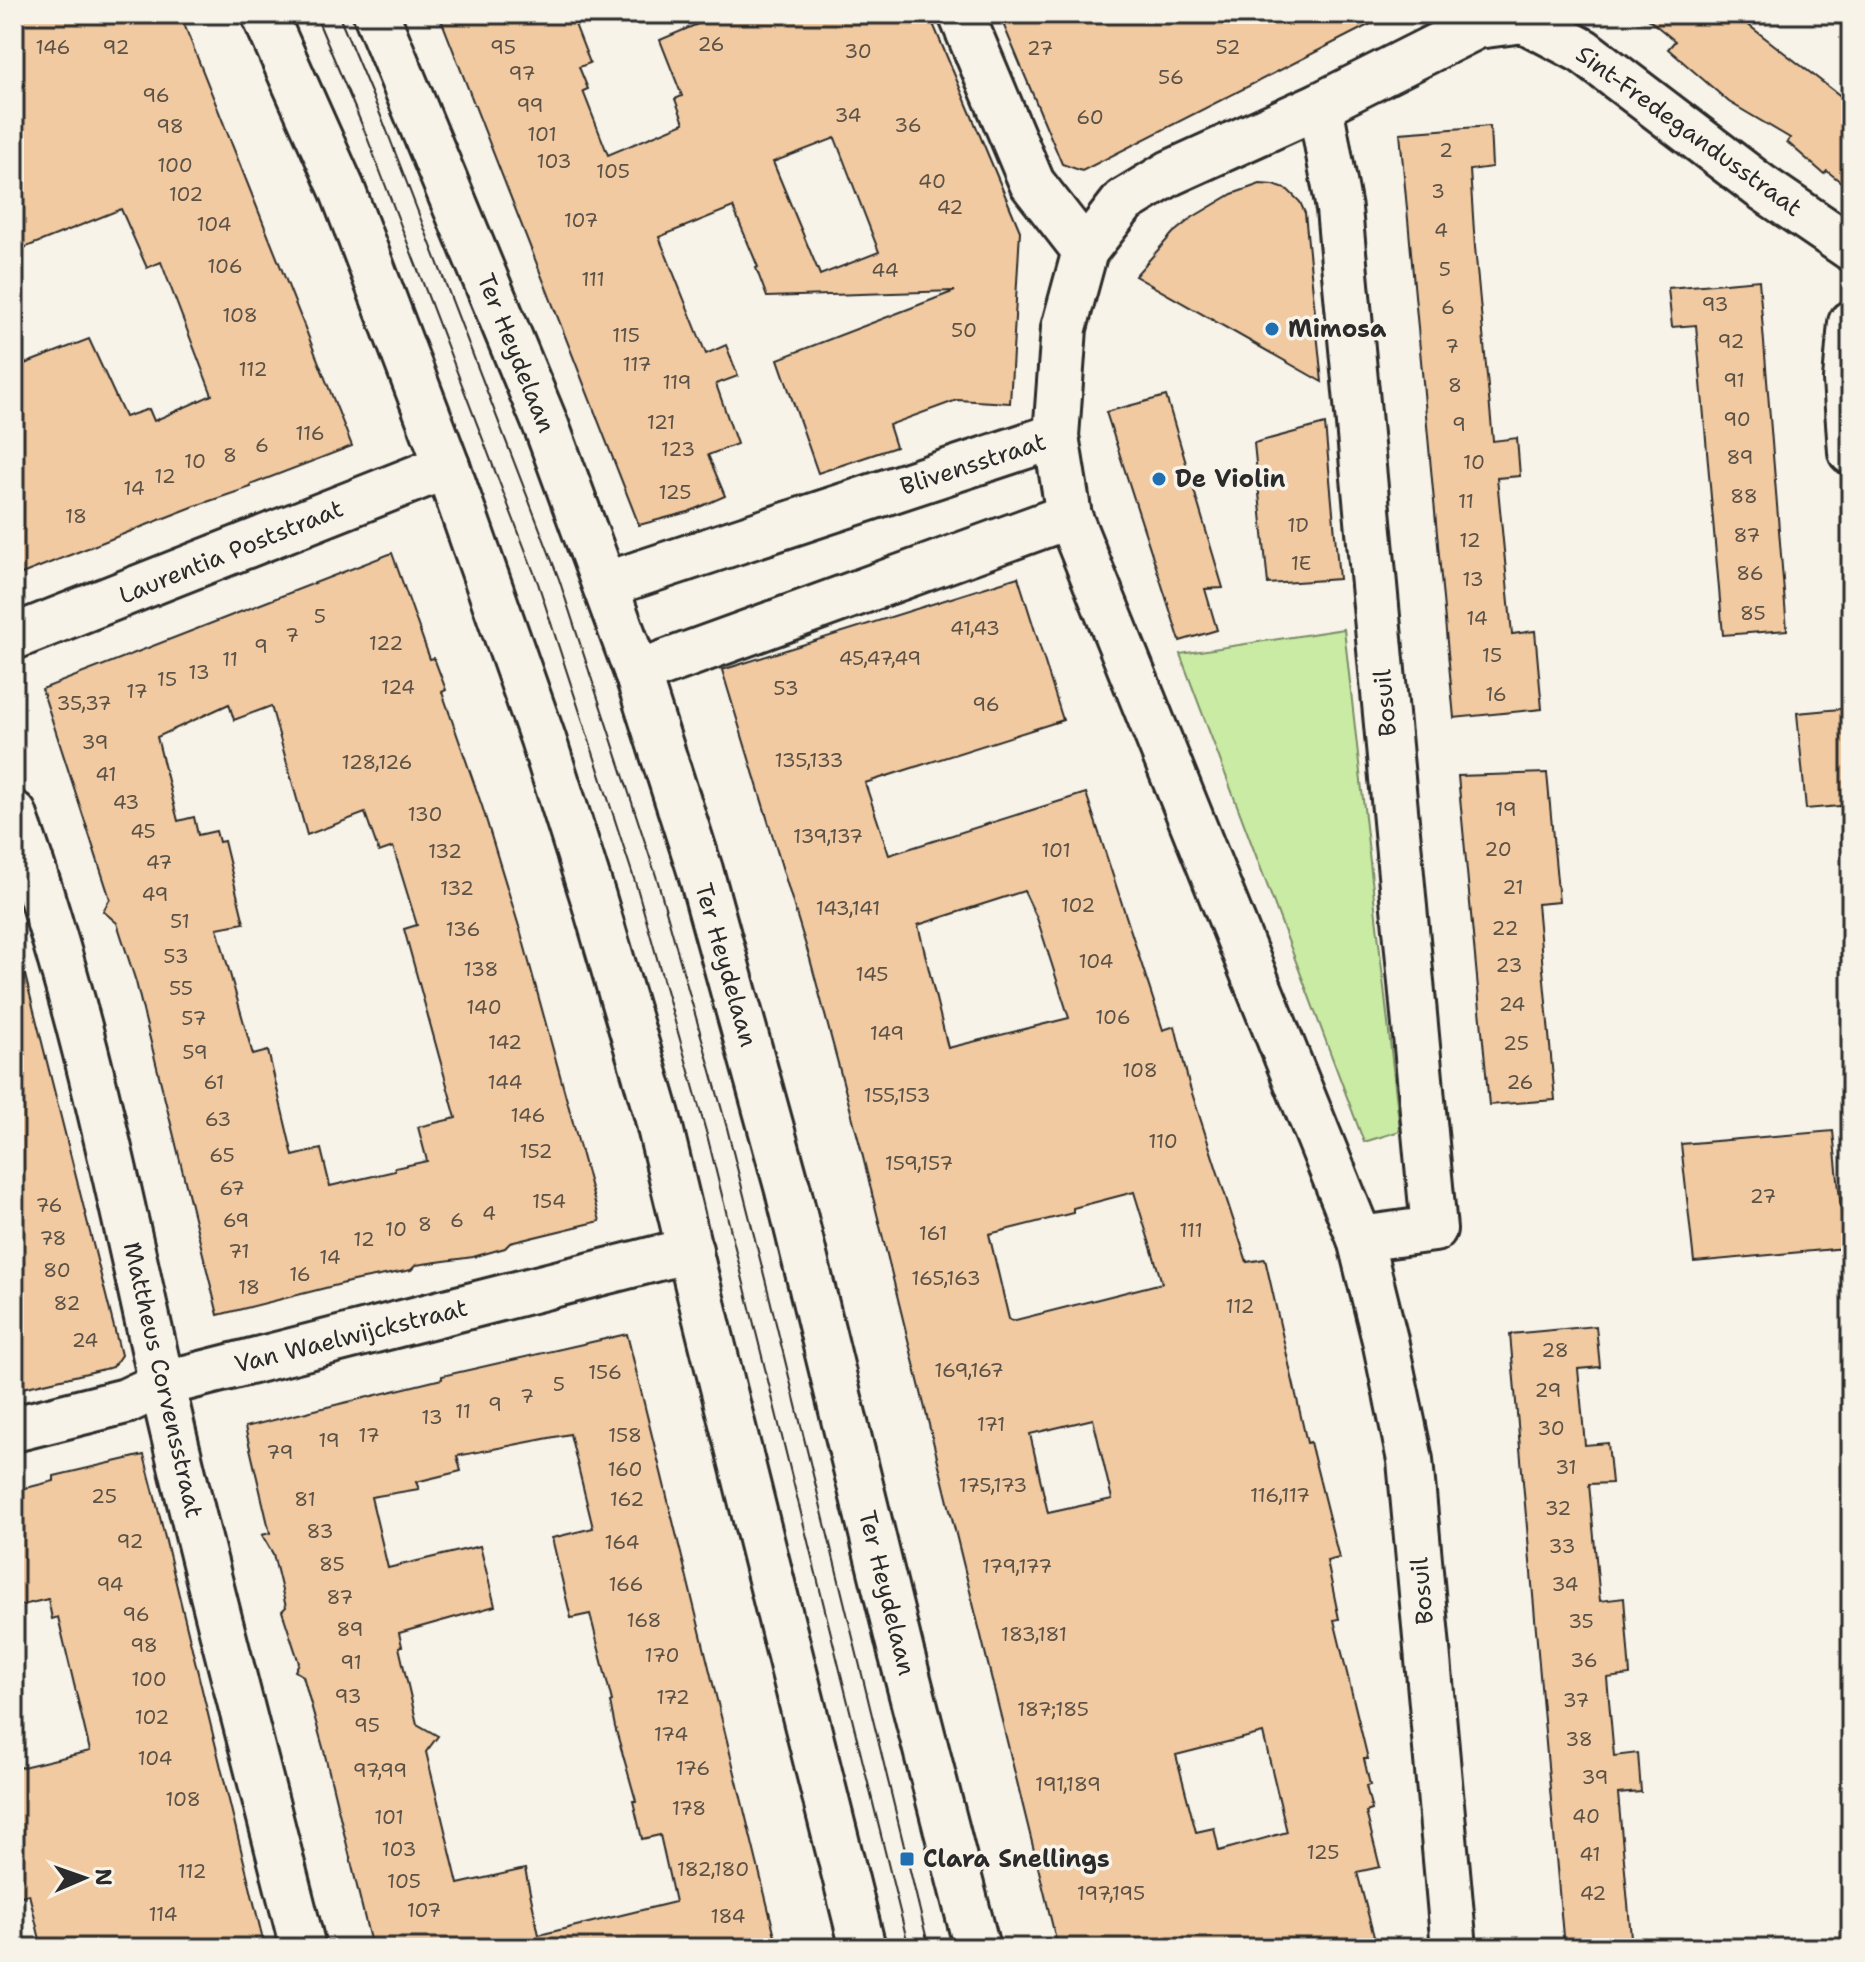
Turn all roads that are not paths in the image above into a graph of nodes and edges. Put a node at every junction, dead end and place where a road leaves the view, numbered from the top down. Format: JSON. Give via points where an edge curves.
{"nodes":[{"id":1,"x":264,"y":14,"type":"edge"},
{"id":2,"x":376,"y":14,"type":"edge"},
{"id":3,"x":961,"y":14,"type":"edge"},
{"id":4,"x":1526,"y":17,"type":"edge"},
{"id":5,"x":1320,"y":105,"type":"junction"},
{"id":6,"x":1851,"y":248,"type":"edge"},
{"id":7,"x":1085,"y":251,"type":"junction"},
{"id":8,"x":1851,"y":323,"type":"edge"},
{"id":9,"x":1056,"y":436,"type":"junction"},
{"id":10,"x":1851,"y":452,"type":"edge"},
{"id":11,"x":447,"y":466,"type":"junction"},
{"id":12,"x":1069,"y":516,"type":"junction"},
{"id":13,"x":605,"y":585,"type":"junction"},
{"id":14,"x":14,"y":637,"type":"edge"},
{"id":15,"x":637,"y":673,"type":"junction"},
{"id":16,"x":14,"y":814,"type":"edge"},
{"id":17,"x":1360,"y":1239,"type":"junction"},
{"id":18,"x":690,"y":1250,"type":"junction"},
{"id":19,"x":162,"y":1384,"type":"junction"},
{"id":20,"x":14,"y":1429,"type":"edge"},
{"id":21,"x":303,"y":1948,"type":"edge"},
{"id":22,"x":863,"y":1948,"type":"edge"},
{"id":23,"x":977,"y":1948,"type":"edge"},
{"id":24,"x":1454,"y":1948,"type":"edge"}],
"edges":[{"from":1,"to":11,"type":"street","via":[[342,189]]},
{"from":2,"to":13,"type":"street","name":"Ter Heydelaan","via":[[547,428]]},
{"from":3,"to":7,"type":"street","via":[[1032,183]]},
{"from":4,"to":5,"type":"street","via":[[1477,26]]},
{"from":4,"to":6,"type":"street","name":"Sint-Fredegandusstraat","via":[[1583,51]]},
{"from":5,"to":7,"type":"street","via":[[1170,173],[1124,201]]},
{"from":5,"to":17,"type":"street","name":"Bosuil","via":[[1339,209],[1434,1229]]},
{"from":7,"to":9,"type":"street","via":[[1064,328]]},
{"from":8,"to":10,"type":"street","via":[[1846,380]]},
{"from":9,"to":12,"type":"street","name":"Blivensstraat"},
{"from":9,"to":13,"type":"street","name":"Blivensstraat"},
{"from":11,"to":14,"type":"street","name":"Laurentia Poststraat"},
{"from":11,"to":18,"type":"street","via":[[593,897]]},
{"from":12,"to":15,"type":"street"},
{"from":12,"to":17,"type":"street","name":"Bosuil"},
{"from":13,"to":15,"type":"street","name":"Ter Heydelaan"},
{"from":15,"to":23,"type":"street","name":"Ter Heydelaan","via":[[700,870],[788,1190]]},
{"from":16,"to":19,"type":"street","name":"Mattheus Corvensstraat","via":[[39,882],[106,1134]]},
{"from":17,"to":24,"type":"street","name":"Bosuil","via":[[1410,1460]]},
{"from":18,"to":19,"type":"street","name":"Van Waelwijckstraat"},
{"from":18,"to":22,"type":"street"},
{"from":19,"to":20,"type":"street","name":"Van Waelwijckstraat","via":[[126,1401]]},
{"from":19,"to":21,"type":"street","name":"Mattheus Corvensstraat"}]}
